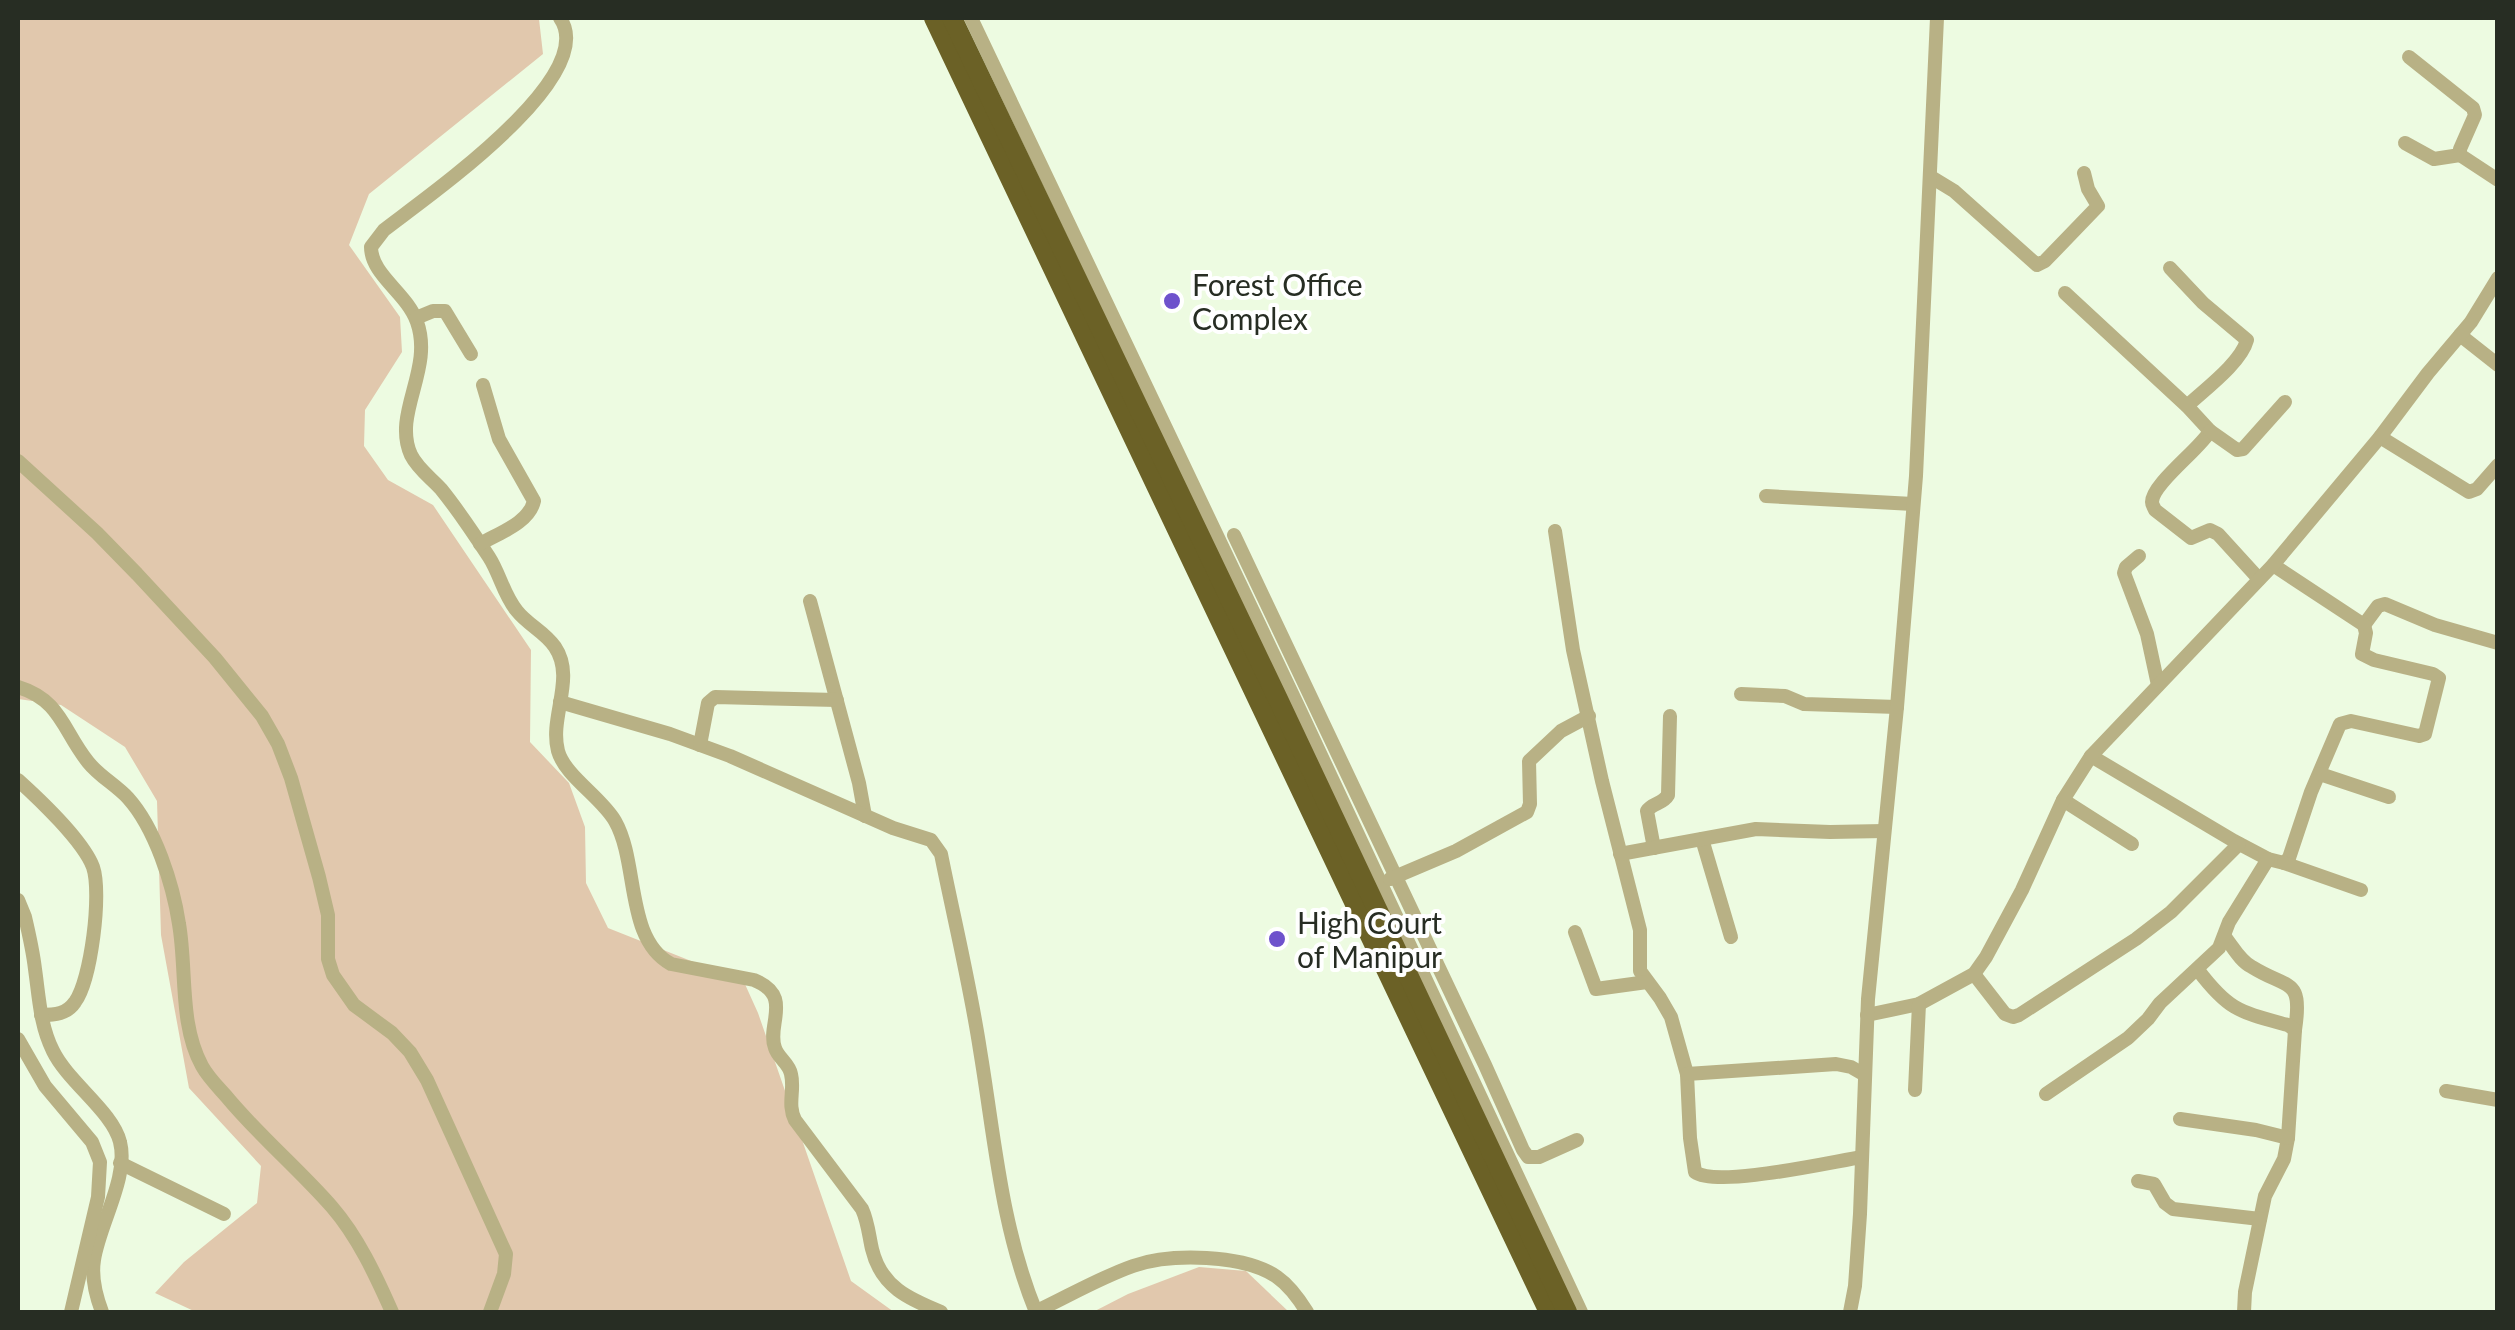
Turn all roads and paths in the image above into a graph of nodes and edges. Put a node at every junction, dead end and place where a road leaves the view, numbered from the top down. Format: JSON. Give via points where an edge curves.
{"nodes":[{"id":1,"x":560,"y":18,"type":"edge"},
{"id":2,"x":934,"y":18,"type":"edge"},
{"id":3,"x":952,"y":18,"type":"edge"},
{"id":4,"x":971,"y":18,"type":"edge"},
{"id":5,"x":1937,"y":18,"type":"edge"},
{"id":6,"x":2410,"y":56,"type":"dead end"},
{"id":7,"x":2405,"y":143,"type":"dead end"},
{"id":8,"x":2460,"y":155,"type":"junction"},
{"id":9,"x":2084,"y":173,"type":"dead end"},
{"id":10,"x":1930,"y":177,"type":"junction"},
{"id":11,"x":2498,"y":180,"type":"edge"},
{"id":12,"x":2170,"y":268,"type":"dead end"},
{"id":13,"x":2498,"y":278,"type":"edge"},
{"id":14,"x":2065,"y":293,"type":"dead end"},
{"id":15,"x":416,"y":318,"type":"junction"},
{"id":16,"x":2460,"y":334,"type":"junction"},
{"id":17,"x":471,"y":354,"type":"dead end"},
{"id":18,"x":2498,"y":365,"type":"edge"},
{"id":19,"x":483,"y":386,"type":"dead end"},
{"id":20,"x":2284,"y":402,"type":"dead end"},
{"id":21,"x":2186,"y":406,"type":"junction"},
{"id":22,"x":2210,"y":432,"type":"junction"},
{"id":23,"x":2380,"y":437,"type":"junction"},
{"id":24,"x":18,"y":461,"type":"edge"},
{"id":25,"x":2498,"y":465,"type":"edge"},
{"id":26,"x":1766,"y":496,"type":"dead end"},
{"id":27,"x":1914,"y":504,"type":"junction"},
{"id":28,"x":1555,"y":531,"type":"dead end"},
{"id":29,"x":1234,"y":535,"type":"dead end"},
{"id":30,"x":480,"y":544,"type":"junction"},
{"id":31,"x":2139,"y":556,"type":"dead end"},
{"id":32,"x":2273,"y":565,"type":"junction"},
{"id":33,"x":2259,"y":580,"type":"junction"},
{"id":34,"x":810,"y":602,"type":"dead end"},
{"id":35,"x":2364,"y":624,"type":"junction"},
{"id":36,"x":2498,"y":643,"type":"edge"},
{"id":37,"x":2158,"y":685,"type":"junction"},
{"id":38,"x":18,"y":687,"type":"edge"},
{"id":39,"x":1742,"y":694,"type":"dead end"},
{"id":40,"x":837,"y":700,"type":"junction"},
{"id":41,"x":560,"y":702,"type":"junction"},
{"id":42,"x":1897,"y":708,"type":"junction"},
{"id":43,"x":1589,"y":716,"type":"junction"},
{"id":44,"x":1670,"y":716,"type":"dead end"},
{"id":45,"x":700,"y":745,"type":"junction"},
{"id":46,"x":2091,"y":756,"type":"junction"},
{"id":47,"x":2320,"y":774,"type":"junction"},
{"id":48,"x":18,"y":780,"type":"edge"},
{"id":49,"x":2390,"y":797,"type":"dead end"},
{"id":50,"x":2062,"y":800,"type":"junction"},
{"id":51,"x":864,"y":816,"type":"junction"},
{"id":52,"x":1884,"y":831,"type":"junction"},
{"id":53,"x":1702,"y":839,"type":"junction"},
{"id":54,"x":2132,"y":844,"type":"dead end"},
{"id":55,"x":2239,"y":844,"type":"junction"},
{"id":56,"x":1654,"y":848,"type":"junction"},
{"id":57,"x":1620,"y":854,"type":"junction"},
{"id":58,"x":2268,"y":859,"type":"junction"},
{"id":59,"x":2284,"y":863,"type":"junction"},
{"id":60,"x":1395,"y":877,"type":"junction"},
{"id":61,"x":1380,"y":883,"type":"junction"},
{"id":62,"x":2362,"y":890,"type":"dead end"},
{"id":63,"x":18,"y":900,"type":"edge"},
{"id":64,"x":1575,"y":932,"type":"dead end"},
{"id":65,"x":1731,"y":937,"type":"dead end"},
{"id":66,"x":2225,"y":937,"type":"junction"},
{"id":67,"x":2198,"y":970,"type":"junction"},
{"id":68,"x":1974,"y":974,"type":"junction"},
{"id":69,"x":1647,"y":982,"type":"junction"},
{"id":70,"x":1919,"y":1004,"type":"junction"},
{"id":71,"x":41,"y":1015,"type":"junction"},
{"id":72,"x":1867,"y":1015,"type":"junction"},
{"id":73,"x":2294,"y":1030,"type":"junction"},
{"id":74,"x":18,"y":1042,"type":"edge"},
{"id":75,"x":1687,"y":1074,"type":"junction"},
{"id":76,"x":1865,"y":1075,"type":"junction"},
{"id":77,"x":1915,"y":1090,"type":"dead end"},
{"id":78,"x":2446,"y":1091,"type":"dead end"},
{"id":79,"x":2046,"y":1094,"type":"dead end"},
{"id":80,"x":2498,"y":1100,"type":"edge"},
{"id":81,"x":2180,"y":1118,"type":"dead end"},
{"id":82,"x":2288,"y":1138,"type":"junction"},
{"id":83,"x":1577,"y":1140,"type":"dead end"},
{"id":84,"x":1862,"y":1157,"type":"junction"},
{"id":85,"x":120,"y":1163,"type":"junction"},
{"id":86,"x":2138,"y":1181,"type":"dead end"},
{"id":87,"x":224,"y":1214,"type":"dead end"},
{"id":88,"x":2260,"y":1219,"type":"junction"},
{"id":89,"x":71,"y":1312,"type":"edge"},
{"id":90,"x":102,"y":1312,"type":"edge"},
{"id":91,"x":392,"y":1312,"type":"edge"},
{"id":92,"x":490,"y":1312,"type":"edge"},
{"id":93,"x":941,"y":1312,"type":"edge"},
{"id":94,"x":1036,"y":1312,"type":"edge"},
{"id":95,"x":1307,"y":1312,"type":"edge"},
{"id":96,"x":1549,"y":1312,"type":"edge"},
{"id":97,"x":1566,"y":1312,"type":"edge"},
{"id":98,"x":1582,"y":1312,"type":"edge"},
{"id":99,"x":1850,"y":1312,"type":"edge"},
{"id":100,"x":2244,"y":1312,"type":"edge"}],
"edges":[{"from":1,"to":15,"type":"street","via":[[566,44],[550,84],[498,139],[371,246],[378,271]]},
{"from":2,"to":96,"type":"highway"},
{"from":3,"to":97,"type":"highway"},
{"from":4,"to":61,"type":"street"},
{"from":5,"to":10,"type":"street"},
{"from":6,"to":8,"type":"street","via":[[2475,112]]},
{"from":7,"to":8,"type":"street","via":[[2434,159]]},
{"from":8,"to":11,"type":"street"},
{"from":9,"to":10,"type":"street","via":[[2098,206],[2037,264]]},
{"from":10,"to":27,"type":"street"},
{"from":12,"to":21,"type":"street","via":[[2247,340]]},
{"from":13,"to":16,"type":"street"},
{"from":14,"to":21,"type":"street"},
{"from":15,"to":17,"type":"street","via":[[445,310]]},
{"from":15,"to":30,"type":"street","via":[[422,358],[409,409],[410,452]]},
{"from":16,"to":18,"type":"street"},
{"from":16,"to":23,"type":"street"},
{"from":19,"to":30,"type":"street","via":[[499,438],[534,501],[527,516]]},
{"from":20,"to":22,"type":"street","via":[[2243,449]]},
{"from":21,"to":22,"type":"street"},
{"from":22,"to":33,"type":"street","via":[[2166,480],[2152,506],[2188,537],[2218,534]]},
{"from":23,"to":25,"type":"street","via":[[2468,492]]},
{"from":23,"to":32,"type":"street"},
{"from":24,"to":92,"type":"street","via":[[97,532],[215,658],[270,730],[292,778],[320,877],[333,975],[354,1005],[410,1052],[506,1254]]},
{"from":26,"to":27,"type":"street"},
{"from":27,"to":42,"type":"street"},
{"from":28,"to":43,"type":"street"},
{"from":29,"to":60,"type":"street"},
{"from":30,"to":41,"type":"street","via":[[517,611],[554,644],[564,675]]},
{"from":31,"to":37,"type":"street","via":[[2124,573]]},
{"from":32,"to":33,"type":"street"},
{"from":32,"to":35,"type":"street"},
{"from":33,"to":37,"type":"street"},
{"from":34,"to":40,"type":"street"},
{"from":35,"to":36,"type":"street","via":[[2385,604]]},
{"from":35,"to":47,"type":"street","via":[[2362,654],[2439,678],[2426,732],[2345,722]]},
{"from":37,"to":46,"type":"street"},
{"from":38,"to":91,"type":"street","via":[[51,705],[88,762],[143,819],[173,892],[190,1037],[204,1069],[333,1208]]},
{"from":39,"to":42,"type":"street"},
{"from":40,"to":45,"type":"street","via":[[716,697],[708,704]]},
{"from":40,"to":51,"type":"street"},
{"from":41,"to":45,"type":"street"},
{"from":41,"to":93,"type":"street","via":[[557,747],[615,822],[634,903],[653,948],[671,964],[754,980],[771,991],[775,1050],[790,1070],[795,1120],[862,1209],[884,1278],[907,1298]]},
{"from":42,"to":52,"type":"street"},
{"from":43,"to":57,"type":"street"},
{"from":43,"to":60,"type":"street","via":[[1530,760],[1527,812]]},
{"from":44,"to":56,"type":"street","via":[[1668,795],[1646,811]]},
{"from":45,"to":51,"type":"street"},
{"from":46,"to":50,"type":"street"},
{"from":46,"to":55,"type":"street"},
{"from":47,"to":49,"type":"street"},
{"from":47,"to":59,"type":"street"},
{"from":48,"to":71,"type":"street","via":[[81,847],[96,881],[93,938],[75,1003]]},
{"from":50,"to":54,"type":"street"},
{"from":50,"to":68,"type":"street"},
{"from":51,"to":94,"type":"street","via":[[930,840],[941,854],[1000,1186]]},
{"from":52,"to":53,"type":"street","via":[[1756,829]]},
{"from":52,"to":72,"type":"street"},
{"from":53,"to":56,"type":"street"},
{"from":53,"to":65,"type":"street"},
{"from":55,"to":58,"type":"street"},
{"from":55,"to":68,"type":"street","via":[[2171,912],[2019,1015],[2006,1014]]},
{"from":56,"to":57,"type":"street"},
{"from":57,"to":69,"type":"street"},
{"from":58,"to":59,"type":"street"},
{"from":58,"to":66,"type":"street"},
{"from":59,"to":62,"type":"street"},
{"from":60,"to":61,"type":"street"},
{"from":60,"to":83,"type":"street","via":[[1528,1156],[1539,1158]]},
{"from":61,"to":98,"type":"street"},
{"from":63,"to":71,"type":"street"},
{"from":64,"to":69,"type":"street","via":[[1596,989]]},
{"from":66,"to":67,"type":"street"},
{"from":66,"to":73,"type":"street","via":[[2248,965],[2293,990],[2299,1004]]},
{"from":67,"to":73,"type":"street","via":[[2235,1008]]},
{"from":67,"to":79,"type":"street","via":[[2128,1038]]},
{"from":68,"to":70,"type":"street"},
{"from":69,"to":75,"type":"street","via":[[1671,1017]]},
{"from":70,"to":72,"type":"street"},
{"from":70,"to":77,"type":"street"},
{"from":71,"to":85,"type":"street","via":[[65,1071],[117,1131]]},
{"from":72,"to":76,"type":"street"},
{"from":73,"to":82,"type":"street"},
{"from":74,"to":89,"type":"street","via":[[100,1162]]},
{"from":75,"to":76,"type":"street","via":[[1836,1064]]},
{"from":75,"to":84,"type":"street","via":[[1698,1176]]},
{"from":76,"to":84,"type":"street"},
{"from":78,"to":80,"type":"street"},
{"from":81,"to":82,"type":"street"},
{"from":82,"to":88,"type":"street"},
{"from":84,"to":99,"type":"street"},
{"from":85,"to":87,"type":"street"},
{"from":85,"to":90,"type":"street","via":[[93,1264]]},
{"from":86,"to":88,"type":"street","via":[[2154,1184],[2173,1209]]},
{"from":88,"to":100,"type":"street"},
{"from":94,"to":95,"type":"street","via":[[1107,1276],[1172,1258],[1226,1260],[1267,1271]]}]}
